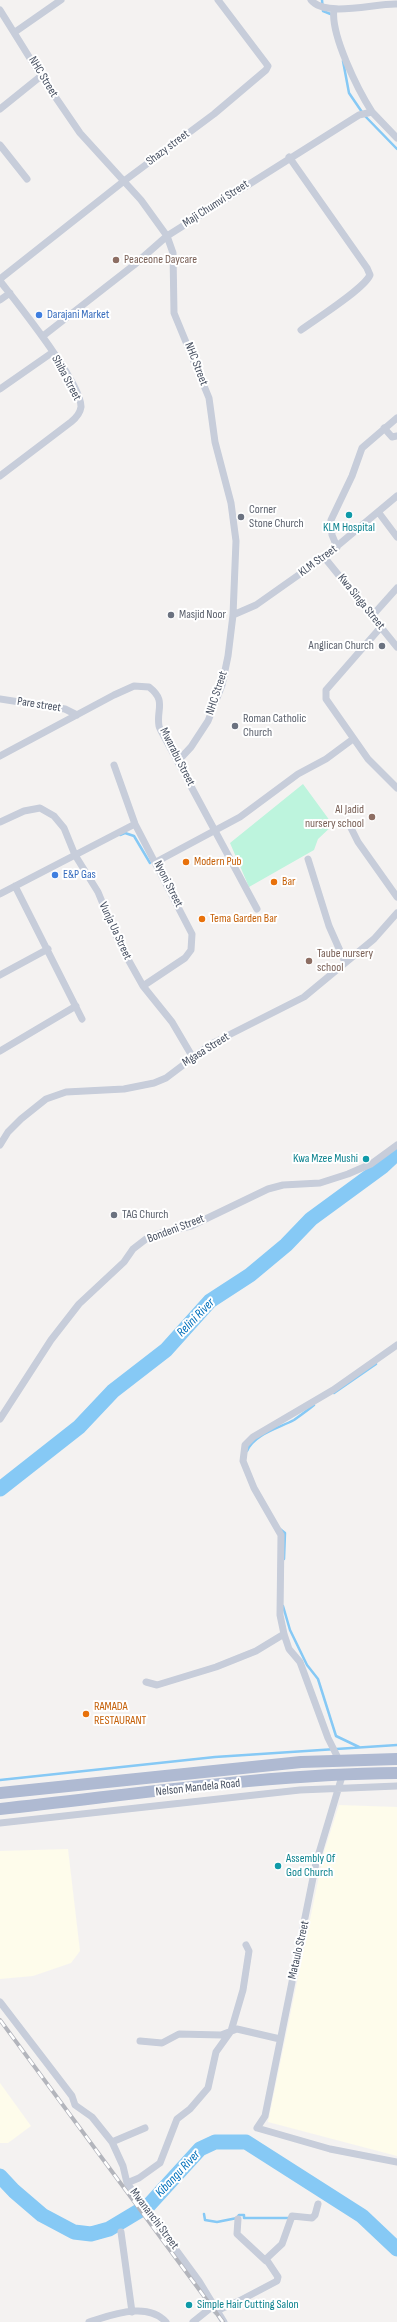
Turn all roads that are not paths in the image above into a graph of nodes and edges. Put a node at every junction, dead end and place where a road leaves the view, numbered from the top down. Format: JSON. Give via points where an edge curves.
{"nodes":[{"id":1,"x":61,"y":0,"type":"edge"},
{"id":2,"x":218,"y":0,"type":"edge"},
{"id":3,"x":311,"y":0,"type":"edge"},
{"id":4,"x":397,"y":4,"type":"edge"},
{"id":5,"x":334,"y":9,"type":"junction"},
{"id":6,"x":0,"y":10,"type":"edge"},
{"id":7,"x":15,"y":32,"type":"junction"},
{"id":8,"x":41,"y":76,"type":"junction"},
{"id":9,"x":0,"y":109,"type":"edge"},
{"id":10,"x":372,"y":112,"type":"junction"},
{"id":11,"x":397,"y":138,"type":"edge"},
{"id":12,"x":0,"y":146,"type":"edge"},
{"id":13,"x":289,"y":157,"type":"junction"},
{"id":14,"x":27,"y":179,"type":"dead end"},
{"id":15,"x":124,"y":181,"type":"junction"},
{"id":16,"x":167,"y":236,"type":"junction"},
{"id":17,"x":0,"y":280,"type":"edge"},
{"id":18,"x":10,"y":293,"type":"junction"},
{"id":19,"x":0,"y":300,"type":"edge"},
{"id":20,"x":301,"y":330,"type":"dead end"},
{"id":21,"x":43,"y":336,"type":"junction"},
{"id":22,"x":52,"y":352,"type":"junction"},
{"id":23,"x":0,"y":390,"type":"edge"},
{"id":24,"x":397,"y":418,"type":"edge"},
{"id":25,"x":384,"y":428,"type":"junction"},
{"id":26,"x":397,"y":436,"type":"edge"},
{"id":27,"x":0,"y":476,"type":"edge"},
{"id":28,"x":397,"y":496,"type":"edge"},
{"id":29,"x":379,"y":513,"type":"junction"},
{"id":30,"x":397,"y":537,"type":"edge"},
{"id":31,"x":337,"y":547,"type":"junction"},
{"id":32,"x":324,"y":557,"type":"junction"},
{"id":33,"x":397,"y":588,"type":"edge"},
{"id":34,"x":233,"y":615,"type":"junction"},
{"id":35,"x":372,"y":616,"type":"junction"},
{"id":36,"x":381,"y":627,"type":"junction"},
{"id":37,"x":397,"y":646,"type":"edge"},
{"id":38,"x":0,"y":699,"type":"edge"},
{"id":39,"x":76,"y":715,"type":"junction"},
{"id":40,"x":353,"y":739,"type":"junction"},
{"id":41,"x":0,"y":756,"type":"edge"},
{"id":42,"x":178,"y":761,"type":"junction"},
{"id":43,"x":114,"y":765,"type":"dead end"},
{"id":44,"x":397,"y":788,"type":"edge"},
{"id":45,"x":0,"y":822,"type":"edge"},
{"id":46,"x":348,"y":822,"type":"dead end"},
{"id":47,"x":135,"y":824,"type":"junction"},
{"id":48,"x":215,"y":830,"type":"junction"},
{"id":49,"x":75,"y":855,"type":"junction"},
{"id":50,"x":308,"y":859,"type":"dead end"},
{"id":51,"x":156,"y":862,"type":"junction"},
{"id":52,"x":15,"y":886,"type":"junction"},
{"id":53,"x":0,"y":894,"type":"edge"},
{"id":54,"x":397,"y":897,"type":"edge"},
{"id":55,"x":257,"y":909,"type":"dead end"},
{"id":56,"x":397,"y":912,"type":"edge"},
{"id":57,"x":48,"y":949,"type":"junction"},
{"id":58,"x":345,"y":962,"type":"junction"},
{"id":59,"x":0,"y":975,"type":"edge"},
{"id":60,"x":143,"y":986,"type":"junction"},
{"id":61,"x":76,"y":1006,"type":"junction"},
{"id":62,"x":82,"y":1019,"type":"dead end"},
{"id":63,"x":0,"y":1051,"type":"edge"},
{"id":64,"x":192,"y":1056,"type":"junction"},
{"id":65,"x":0,"y":1145,"type":"edge"},
{"id":66,"x":397,"y":1145,"type":"edge"},
{"id":67,"x":397,"y":1345,"type":"edge"},
{"id":68,"x":0,"y":1419,"type":"edge"},
{"id":69,"x":284,"y":1634,"type":"junction"},
{"id":70,"x":146,"y":1682,"type":"dead end"},
{"id":71,"x":397,"y":1759,"type":"edge"},
{"id":72,"x":339,"y":1760,"type":"junction"},
{"id":73,"x":344,"y":1773,"type":"junction"},
{"id":74,"x":397,"y":1773,"type":"edge"},
{"id":75,"x":397,"y":1786,"type":"edge"},
{"id":76,"x":340,"y":1788,"type":"junction"},
{"id":77,"x":0,"y":1793,"type":"edge"},
{"id":78,"x":0,"y":1809,"type":"edge"},
{"id":79,"x":0,"y":1823,"type":"edge"},
{"id":80,"x":246,"y":1945,"type":"dead end"},
{"id":81,"x":0,"y":2002,"type":"edge"},
{"id":82,"x":231,"y":2031,"type":"junction"},
{"id":83,"x":280,"y":2039,"type":"junction"},
{"id":84,"x":140,"y":2041,"type":"dead end"},
{"id":85,"x":145,"y":2128,"type":"dead end"},
{"id":86,"x":112,"y":2142,"type":"junction"},
{"id":87,"x":397,"y":2162,"type":"edge"},
{"id":88,"x":127,"y":2184,"type":"junction"},
{"id":89,"x":318,"y":2204,"type":"dead end"},
{"id":90,"x":238,"y":2219,"type":"dead end"},
{"id":91,"x":121,"y":2232,"type":"dead end"},
{"id":92,"x":266,"y":2261,"type":"junction"},
{"id":93,"x":214,"y":2308,"type":"junction"},
{"id":94,"x":132,"y":2312,"type":"junction"},
{"id":95,"x":89,"y":2322,"type":"edge"},
{"id":96,"x":166,"y":2322,"type":"edge"},
{"id":97,"x":193,"y":2322,"type":"edge"},
{"id":98,"x":224,"y":2322,"type":"edge"}],
"edges":[{"from":1,"to":7,"type":"street"},
{"from":2,"to":15,"type":"street","name":"Shazy street","via":[[268,66],[266,70],[214,114]]},
{"from":3,"to":5,"type":"street","via":[[323,8]]},
{"from":4,"to":5,"type":"street"},
{"from":5,"to":10,"type":"street","via":[[338,40],[359,90]]},
{"from":6,"to":7,"type":"street","name":"NHC Street"},
{"from":7,"to":8,"type":"street","name":"NHC Street"},
{"from":8,"to":9,"type":"street"},
{"from":8,"to":15,"type":"street","name":"NHC Street","via":[[80,133]]},
{"from":10,"to":11,"type":"street"},
{"from":10,"to":13,"type":"street","name":"Maji Chumvi Street","via":[[359,115]]},
{"from":12,"to":14,"type":"street"},
{"from":13,"to":16,"type":"street","name":"Maji Chumvi Street"},
{"from":13,"to":20,"type":"street","via":[[370,275],[356,290]]},
{"from":15,"to":16,"type":"street","name":"NHC Street"},
{"from":15,"to":17,"type":"street","name":"Shazy street"},
{"from":16,"to":21,"type":"street","name":"Maji Chumvi Street"},
{"from":16,"to":34,"type":"street","name":"NHC Street","via":[[173,253],[174,313],[208,398],[215,442],[231,503],[236,541]]},
{"from":17,"to":18,"type":"street","name":"Shiba Street"},
{"from":18,"to":19,"type":"street"},
{"from":18,"to":21,"type":"street","name":"Shiba Street"},
{"from":21,"to":22,"type":"street","name":"Shiba Street"},
{"from":22,"to":23,"type":"street"},
{"from":22,"to":27,"type":"street","name":"Shiba Street","via":[[79,398],[80,414]]},
{"from":24,"to":25,"type":"street"},
{"from":25,"to":26,"type":"street","via":[[392,437]]},
{"from":25,"to":31,"type":"street","via":[[362,448],[352,476],[334,512],[331,520],[332,534]]},
{"from":28,"to":29,"type":"street","name":"KLM Street"},
{"from":29,"to":30,"type":"street"},
{"from":29,"to":31,"type":"street","name":"KLM Street"},
{"from":31,"to":32,"type":"street","name":"KLM Street"},
{"from":32,"to":34,"type":"street","name":"KLM Street","via":[[256,605]]},
{"from":32,"to":35,"type":"street","name":"Kwa Singa Street"},
{"from":33,"to":35,"type":"street"},
{"from":34,"to":42,"type":"street","name":"NHC Street","via":[[222,685],[208,721]]},
{"from":35,"to":36,"type":"street","name":"Kwa Singa Street"},
{"from":36,"to":37,"type":"street","name":"Kwa Singa Street"},
{"from":36,"to":40,"type":"street","via":[[326,690],[326,699]]},
{"from":38,"to":39,"type":"street","name":"Pare street","via":[[65,709]]},
{"from":39,"to":41,"type":"street","name":"Mwarabu Street"},
{"from":39,"to":42,"type":"street","name":"Mwarabu Street","via":[[134,686],[149,687],[159,699],[159,726]]},
{"from":40,"to":44,"type":"street","via":[[368,759]]},
{"from":40,"to":48,"type":"street","via":[[326,759],[298,774],[240,817]]},
{"from":42,"to":48,"type":"street","name":"Mwarabu Street"},
{"from":43,"to":47,"type":"street","name":"Nyoni Street"},
{"from":45,"to":49,"type":"street","name":"Vunja Ua Street","via":[[24,810],[40,808],[54,816],[64,828]]},
{"from":46,"to":54,"type":"street","via":[[358,842]]},
{"from":47,"to":49,"type":"street"},
{"from":47,"to":51,"type":"street","name":"Nyoni Street"},
{"from":48,"to":51,"type":"street"},
{"from":48,"to":55,"type":"street","name":"Mwarabu Street"},
{"from":49,"to":52,"type":"street"},
{"from":49,"to":60,"type":"street","name":"Vunja Ua Street","via":[[98,892],[117,938]]},
{"from":50,"to":58,"type":"street","via":[[329,926]]},
{"from":51,"to":60,"type":"street","name":"Nyoni Street","via":[[186,920],[193,941],[191,950],[185,958]]},
{"from":52,"to":53,"type":"street"},
{"from":52,"to":57,"type":"street"},
{"from":56,"to":58,"type":"street","name":"Mgasa Street","via":[[374,939]]},
{"from":57,"to":59,"type":"street"},
{"from":57,"to":61,"type":"street"},
{"from":58,"to":64,"type":"street","name":"Mgasa Street","via":[[304,997]]},
{"from":60,"to":64,"type":"street","name":"Vunja Ua Street","via":[[172,1022]]},
{"from":61,"to":62,"type":"street"},
{"from":61,"to":63,"type":"street"},
{"from":64,"to":65,"type":"street","name":"Mgasa Street","via":[[166,1078],[154,1084],[124,1089],[66,1092],[46,1099],[17,1123]]},
{"from":66,"to":68,"type":"street","name":"Bondeni Street","via":[[371,1164],[348,1174],[320,1183],[283,1185],[268,1189],[191,1226],[146,1239],[79,1304],[51,1340]]},
{"from":67,"to":69,"type":"street","via":[[333,1390],[253,1437],[245,1445],[243,1461],[246,1472],[281,1535],[279,1583],[280,1614]]},
{"from":69,"to":70,"type":"street","via":[[256,1651],[216,1667],[157,1685]]},
{"from":69,"to":72,"type":"street","via":[[289,1649],[300,1662],[328,1738]]},
{"from":71,"to":72,"type":"main road","name":"Nelson Mandela Road"},
{"from":72,"to":77,"type":"main road","name":"Nelson Mandela Road","via":[[253,1766]]},
{"from":73,"to":74,"type":"main road","name":"Nelson Mandela Road"},
{"from":73,"to":76,"type":"street","name":"Mataulo Street"},
{"from":73,"to":78,"type":"main road","name":"Nelson Mandela Road"},
{"from":75,"to":76,"type":"street"},
{"from":76,"to":79,"type":"street","via":[[229,1797]]},
{"from":76,"to":83,"type":"street","name":"Mataulo Street","via":[[316,1863]]},
{"from":80,"to":82,"type":"street","via":[[249,1951],[243,1990]]},
{"from":81,"to":86,"type":"street","name":"Mwananchi Street","via":[[72,2096],[75,2105],[92,2117]]},
{"from":82,"to":83,"type":"street","via":[[242,2030]]},
{"from":82,"to":84,"type":"street","via":[[221,2035],[179,2034],[162,2043]]},
{"from":82,"to":88,"type":"street","via":[[216,2052],[208,2088],[177,2120],[160,2164]]},
{"from":83,"to":87,"type":"street","name":"Mataulo Street","via":[[265,2116],[257,2128],[330,2148]]},
{"from":85,"to":86,"type":"street"},
{"from":86,"to":88,"type":"street","name":"Mwananchi Street","via":[[123,2166]]},
{"from":88,"to":93,"type":"street","name":"Mwananchi Street","via":[[199,2281]]},
{"from":89,"to":92,"type":"street","via":[[312,2218],[292,2216],[285,2239]]},
{"from":90,"to":92,"type":"street","via":[[237,2234]]},
{"from":91,"to":94,"type":"street"},
{"from":92,"to":93,"type":"street","via":[[278,2277],[277,2281],[246,2298]]},
{"from":93,"to":97,"type":"street"},
{"from":93,"to":98,"type":"street","name":"Mwananchi Street"},
{"from":94,"to":95,"type":"street"},
{"from":94,"to":96,"type":"street","via":[[153,2313]]}]}
